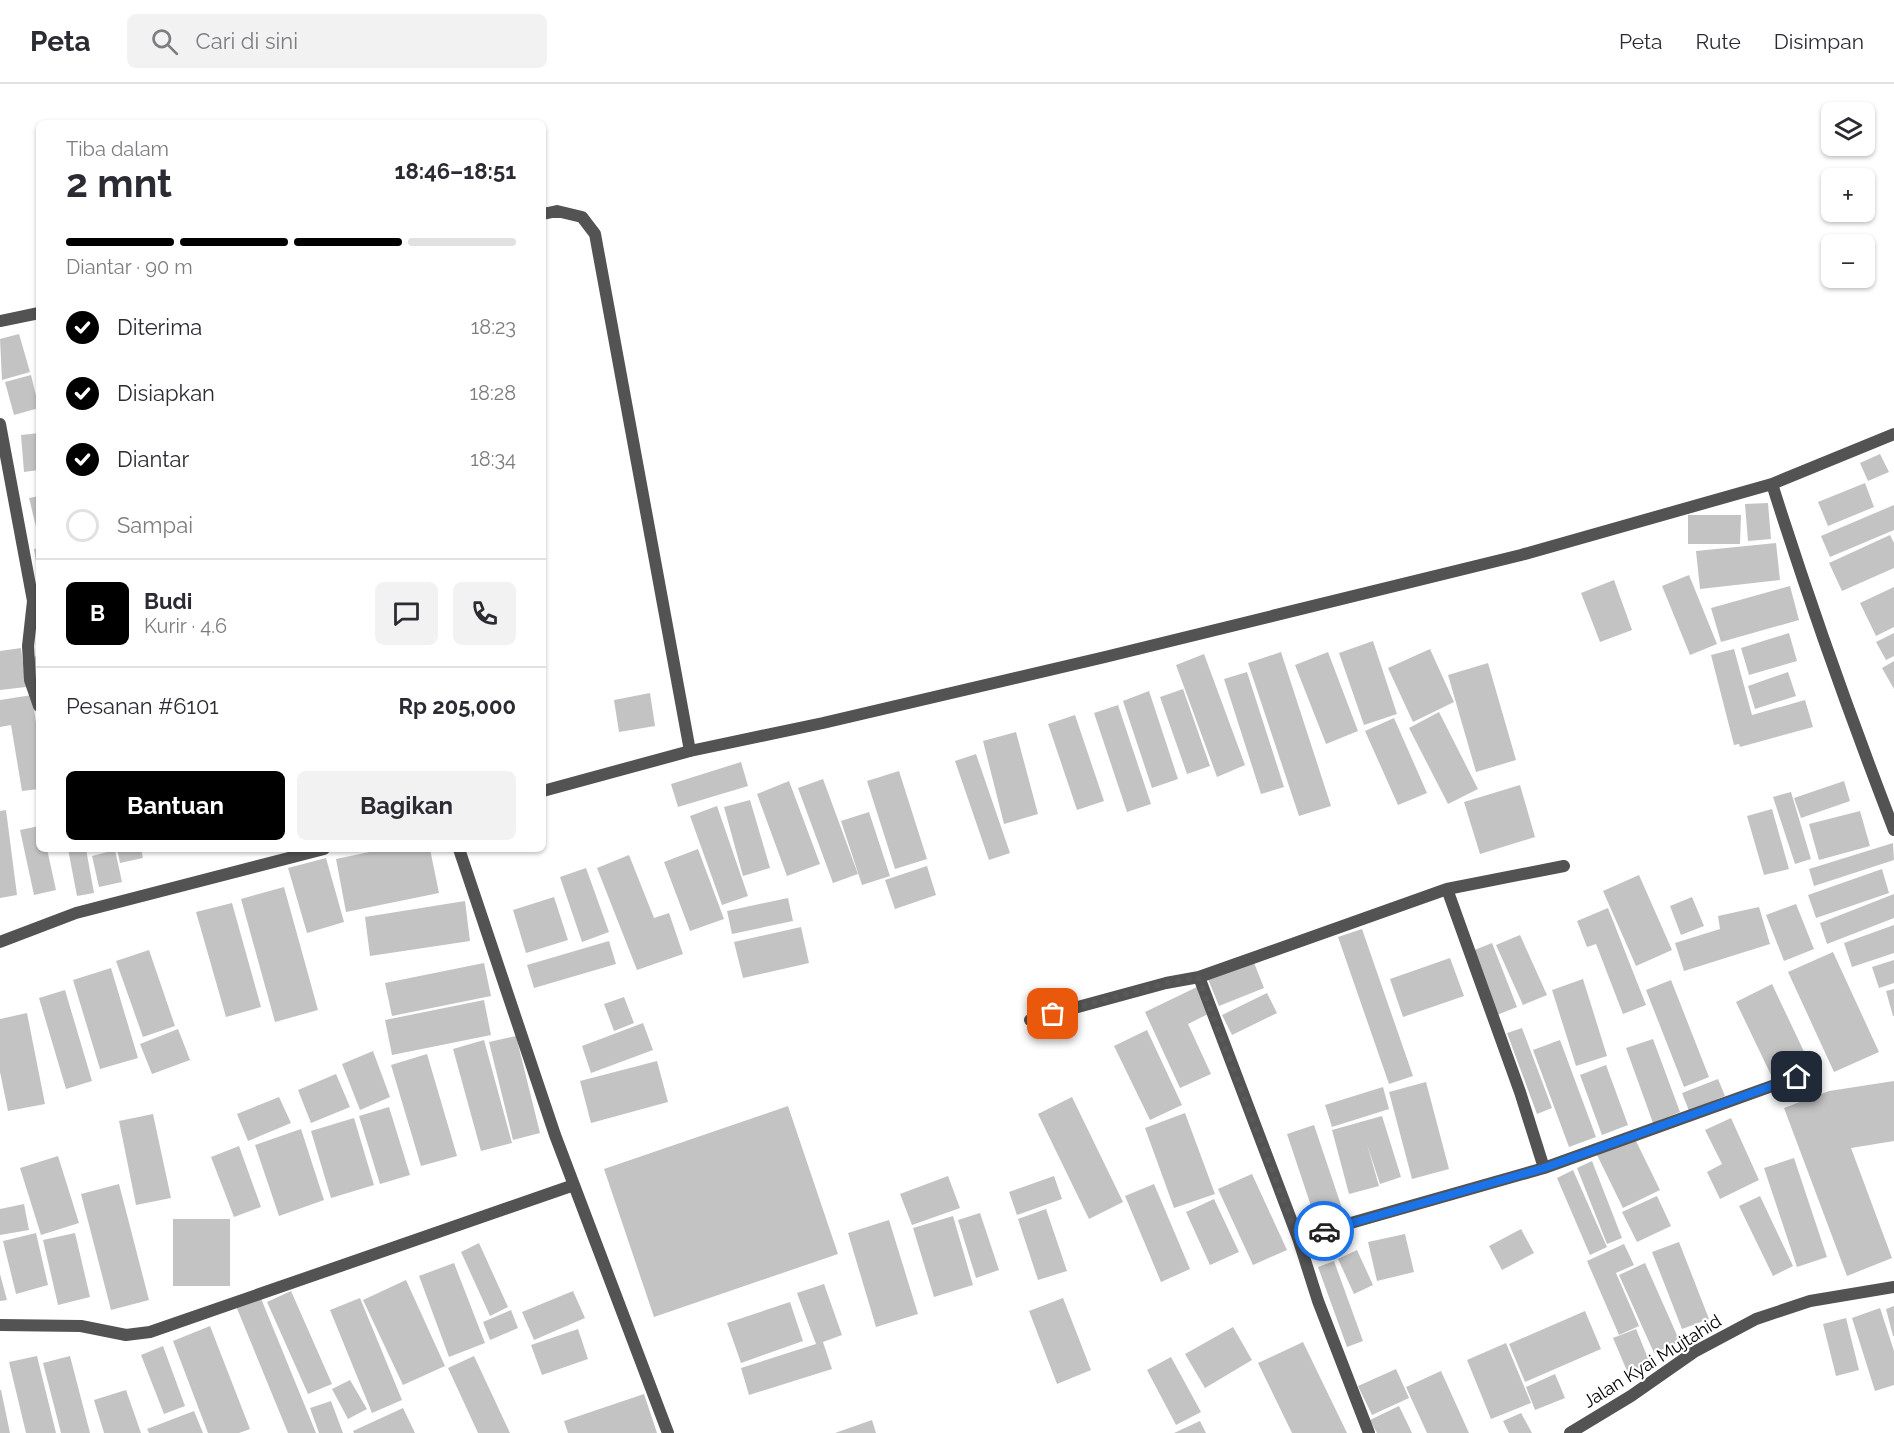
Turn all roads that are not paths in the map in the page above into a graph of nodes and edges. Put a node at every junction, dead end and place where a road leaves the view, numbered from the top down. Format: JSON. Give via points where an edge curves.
{"nodes":[{"id":1,"x":546,"y":214,"type":"edge"},
{"id":2,"x":36,"y":314,"type":"edge"},
{"id":3,"x":0,"y":321,"type":"edge"},
{"id":4,"x":0,"y":424,"type":"edge"},
{"id":5,"x":1894,"y":434,"type":"edge"},
{"id":6,"x":1772,"y":484,"type":"junction"},
{"id":7,"x":36,"y":697,"type":"edge"},
{"id":8,"x":690,"y":751,"type":"junction"},
{"id":9,"x":546,"y":790,"type":"edge"},
{"id":10,"x":1894,"y":830,"type":"edge"},
{"id":11,"x":312,"y":852,"type":"edge"},
{"id":12,"x":460,"y":852,"type":"edge"},
{"id":13,"x":1564,"y":866,"type":"dead end"},
{"id":14,"x":1447,"y":889,"type":"junction"},
{"id":15,"x":0,"y":942,"type":"edge"},
{"id":16,"x":1198,"y":977,"type":"junction"},
{"id":17,"x":1030,"y":1020,"type":"dead end"},
{"id":18,"x":1797,"y":1077,"type":"dead end"},
{"id":19,"x":1544,"y":1168,"type":"junction"},
{"id":20,"x":574,"y":1185,"type":"junction"},
{"id":21,"x":1298,"y":1238,"type":"junction"},
{"id":22,"x":1894,"y":1287,"type":"edge"},
{"id":23,"x":0,"y":1325,"type":"edge"},
{"id":24,"x":668,"y":1433,"type":"edge"},
{"id":25,"x":1369,"y":1433,"type":"edge"},
{"id":26,"x":1570,"y":1433,"type":"edge"}],
"edges":[{"from":1,"to":8,"type":"street","via":[[582,217],[595,234]]},
{"from":2,"to":3,"type":"street"},
{"from":4,"to":7,"type":"street","via":[[33,601],[28,646],[30,680]]},
{"from":5,"to":6,"type":"street"},
{"from":6,"to":8,"type":"street","via":[[1521,555],[1105,657]]},
{"from":6,"to":10,"type":"street","via":[[1809,602]]},
{"from":8,"to":9,"type":"street"},
{"from":11,"to":15,"type":"street","via":[[76,913]]},
{"from":12,"to":20,"type":"street"},
{"from":13,"to":14,"type":"street"},
{"from":14,"to":16,"type":"street"},
{"from":14,"to":19,"type":"street"},
{"from":16,"to":17,"type":"street"},
{"from":16,"to":21,"type":"street"},
{"from":18,"to":19,"type":"street"},
{"from":19,"to":21,"type":"street"},
{"from":20,"to":23,"type":"street","via":[[150,1332],[126,1335],[81,1326]]},
{"from":20,"to":24,"type":"street"},
{"from":21,"to":25,"type":"street"},
{"from":22,"to":26,"type":"street","name":"Jalan Kyai Mujtahid","via":[[1810,1301],[1756,1319],[1694,1352]]}]}
